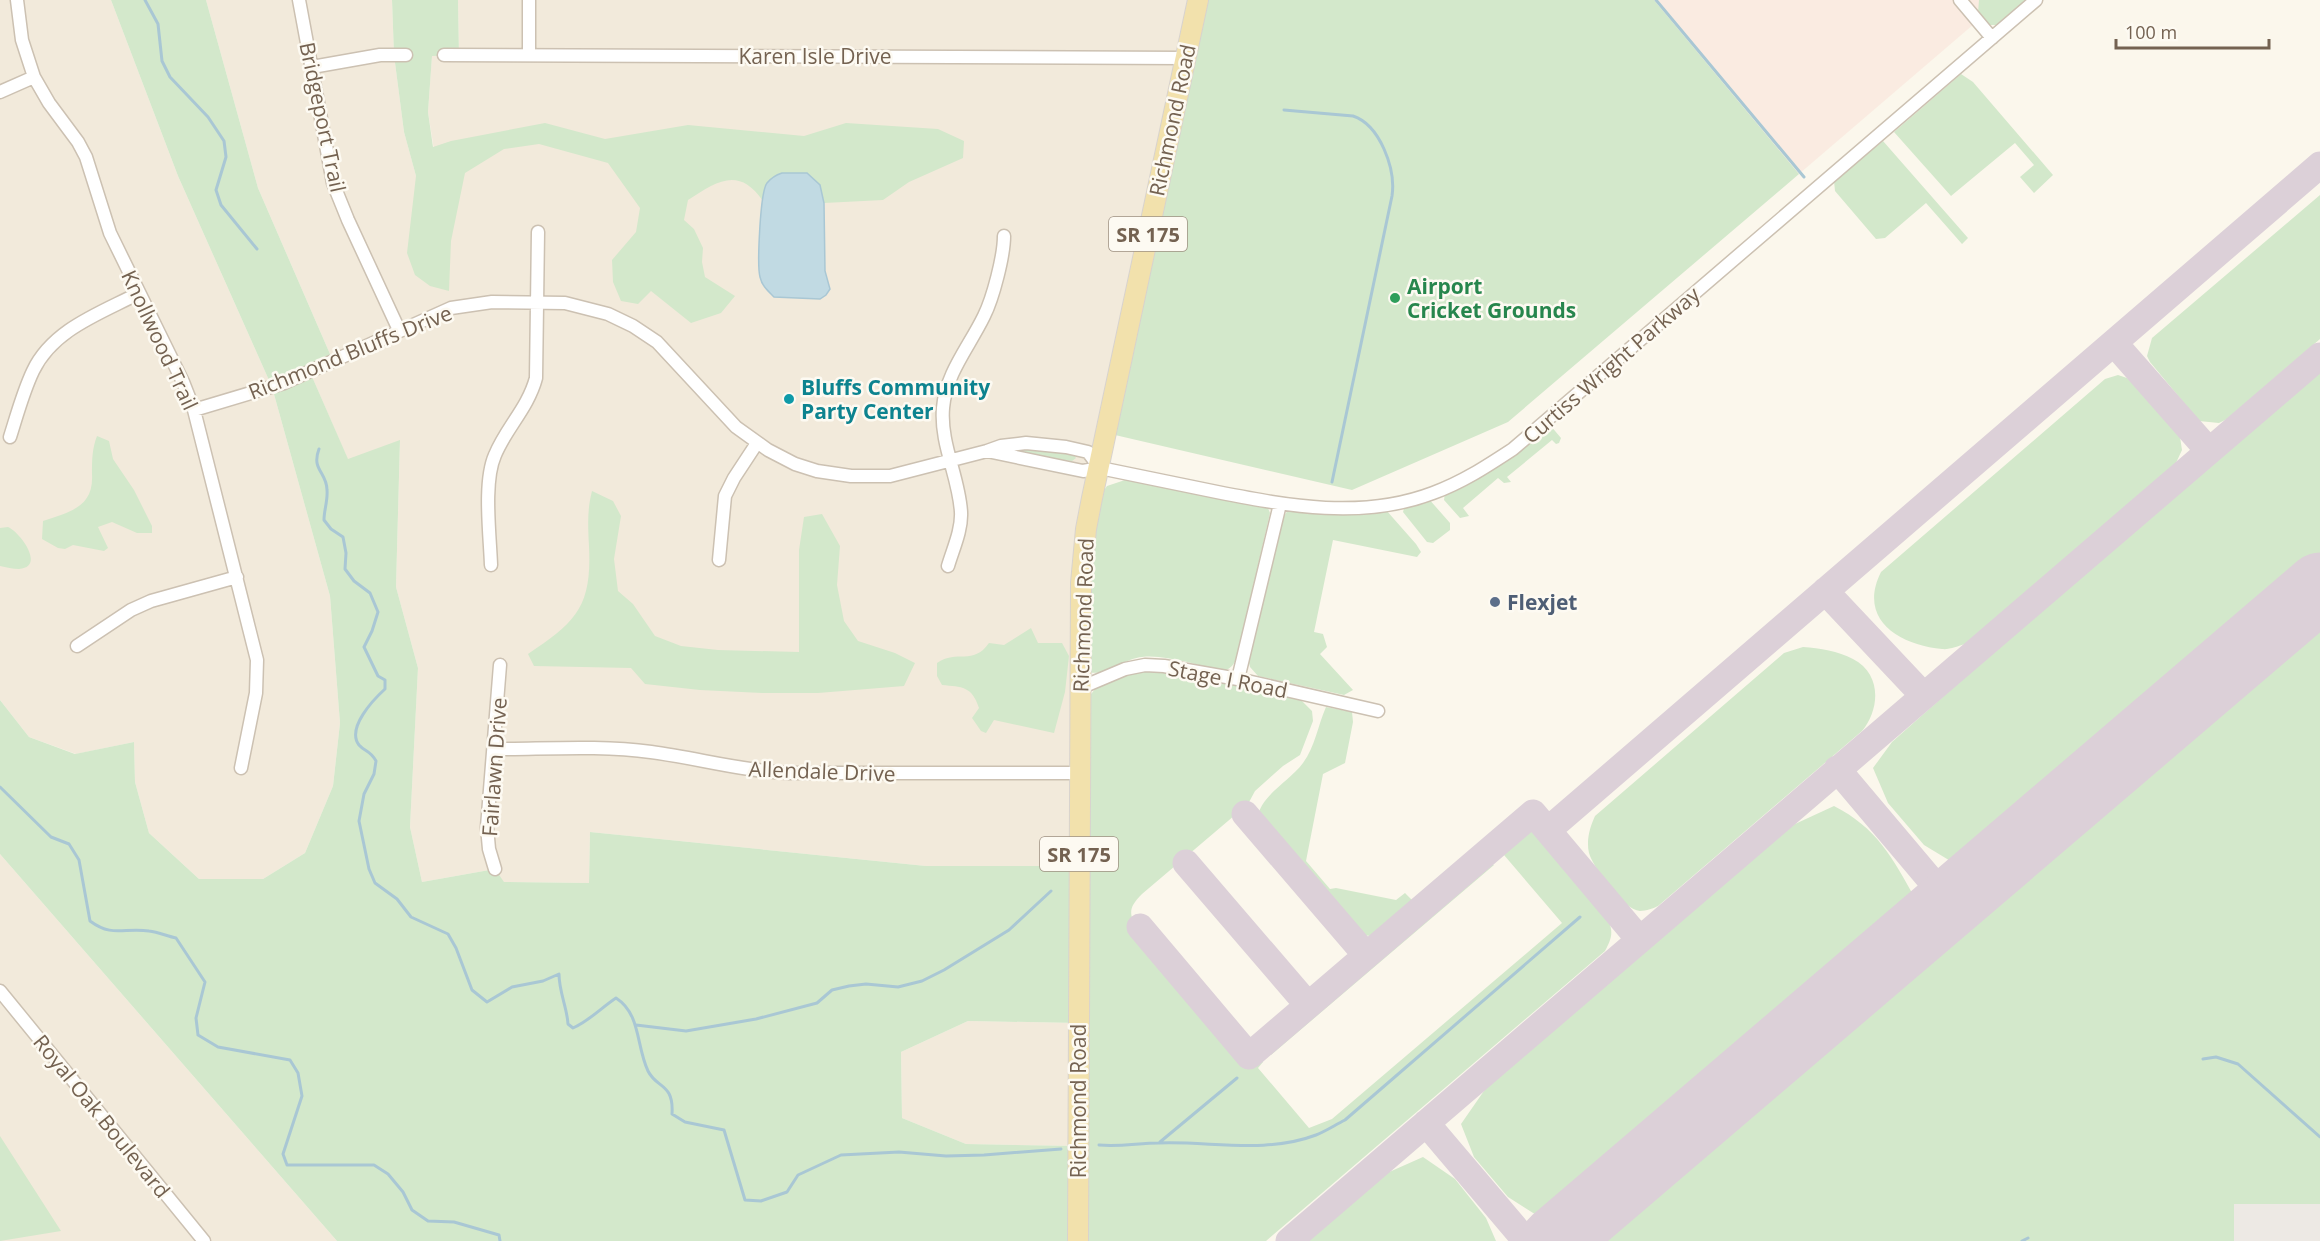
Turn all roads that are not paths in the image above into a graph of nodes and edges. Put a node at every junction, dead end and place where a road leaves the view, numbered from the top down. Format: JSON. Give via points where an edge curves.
{"nodes":[{"id":1,"x":17,"y":0,"type":"edge"},
{"id":2,"x":299,"y":0,"type":"edge"},
{"id":3,"x":529,"y":0,"type":"edge"},
{"id":4,"x":1198,"y":0,"type":"edge"},
{"id":5,"x":1960,"y":0,"type":"edge"},
{"id":6,"x":2036,"y":0,"type":"edge"},
{"id":7,"x":1992,"y":38,"type":"junction"},
{"id":8,"x":406,"y":55,"type":"dead end"},
{"id":9,"x":444,"y":55,"type":"dead end"},
{"id":10,"x":529,"y":55,"type":"junction"},
{"id":11,"x":1185,"y":58,"type":"junction"},
{"id":12,"x":312,"y":67,"type":"junction"},
{"id":13,"x":34,"y":77,"type":"junction"},
{"id":14,"x":0,"y":93,"type":"edge"},
{"id":15,"x":538,"y":232,"type":"dead end"},
{"id":16,"x":1004,"y":236,"type":"dead end"},
{"id":17,"x":139,"y":293,"type":"junction"},
{"id":18,"x":538,"y":303,"type":"junction"},
{"id":19,"x":399,"y":330,"type":"junction"},
{"id":20,"x":194,"y":410,"type":"junction"},
{"id":21,"x":10,"y":437,"type":"dead end"},
{"id":22,"x":757,"y":443,"type":"junction"},
{"id":23,"x":987,"y":451,"type":"junction"},
{"id":24,"x":950,"y":460,"type":"junction"},
{"id":25,"x":1100,"y":468,"type":"junction"},
{"id":26,"x":1280,"y":504,"type":"junction"},
{"id":27,"x":719,"y":560,"type":"dead end"},
{"id":28,"x":491,"y":565,"type":"dead end"},
{"id":29,"x":948,"y":566,"type":"dead end"},
{"id":30,"x":237,"y":577,"type":"junction"},
{"id":31,"x":77,"y":646,"type":"dead end"},
{"id":32,"x":500,"y":664,"type":"dead end"},
{"id":33,"x":1238,"y":679,"type":"junction"},
{"id":34,"x":1080,"y":688,"type":"junction"},
{"id":35,"x":1378,"y":711,"type":"dead end"},
{"id":36,"x":494,"y":749,"type":"junction"},
{"id":37,"x":241,"y":768,"type":"dead end"},
{"id":38,"x":1080,"y":773,"type":"junction"},
{"id":39,"x":495,"y":869,"type":"dead end"},
{"id":40,"x":0,"y":991,"type":"edge"},
{"id":41,"x":204,"y":1241,"type":"edge"},
{"id":42,"x":1078,"y":1241,"type":"edge"}],
"edges":[{"from":1,"to":13,"type":"street","name":"Knollwood Trail","via":[[23,44]]},
{"from":2,"to":12,"type":"street","name":"Bridgeport Trail"},
{"from":3,"to":10,"type":"street"},
{"from":4,"to":11,"type":"main road","name":"Richmond Road","number":"SR 175"},
{"from":5,"to":7,"type":"street"},
{"from":6,"to":7,"type":"street","name":"Curtiss Wright Parkway"},
{"from":7,"to":26,"type":"street","name":"Curtiss Wright Parkway","via":[[1514,449],[1465,480],[1391,505],[1339,509]]},
{"from":8,"to":12,"type":"street","via":[[380,55]]},
{"from":9,"to":10,"type":"street","name":"Karen Isle Drive"},
{"from":10,"to":11,"type":"street","name":"Karen Isle Drive"},
{"from":11,"to":25,"type":"main road","name":"Richmond Road","number":"SR 175"},
{"from":12,"to":19,"type":"street","name":"Bridgeport Trail","via":[[336,190]]},
{"from":13,"to":14,"type":"street"},
{"from":13,"to":17,"type":"street","name":"Knollwood Trail","via":[[86,157],[103,215]]},
{"from":15,"to":18,"type":"street"},
{"from":16,"to":24,"type":"street","via":[[987,310],[945,395],[943,420]]},
{"from":17,"to":20,"type":"street","name":"Knollwood Trail","via":[[174,359]]},
{"from":17,"to":21,"type":"street","via":[[75,326],[50,346],[33,371]]},
{"from":18,"to":19,"type":"street","name":"Richmond Bluffs Drive","via":[[468,305],[438,312]]},
{"from":18,"to":22,"type":"street","name":"Richmond Bluffs Drive","via":[[566,303],[592,309],[646,334],[674,358],[723,414]]},
{"from":18,"to":28,"type":"street","via":[[533,388],[492,465]]},
{"from":19,"to":20,"type":"street","name":"Richmond Bluffs Drive","via":[[284,383]]},
{"from":20,"to":30,"type":"street","name":"Knollwood Trail"},
{"from":22,"to":24,"type":"street","name":"Richmond Bluffs Drive","via":[[795,464],[851,476],[890,476]]},
{"from":22,"to":27,"type":"street","via":[[725,496]]},
{"from":23,"to":24,"type":"street","name":"Richmond Bluffs Drive"},
{"from":23,"to":25,"type":"street","name":"Curtiss Wright Parkway","via":[[1083,471]]},
{"from":23,"to":25,"type":"street","name":"Richmond Bluffs Drive","via":[[1026,443],[1066,447],[1088,452]]},
{"from":24,"to":29,"type":"street","via":[[961,519]]},
{"from":25,"to":26,"type":"street","name":"Curtiss Wright Parkway"},
{"from":25,"to":34,"type":"main road","name":"Richmond Road","number":"SR 175","via":[[1082,558]]},
{"from":26,"to":33,"type":"street"},
{"from":30,"to":31,"type":"street","via":[[151,601]]},
{"from":30,"to":37,"type":"street","name":"Knollwood Trail","via":[[258,671]]},
{"from":32,"to":36,"type":"street","name":"Fairlawn Drive"},
{"from":33,"to":34,"type":"street","name":"Stage I Road","via":[[1145,665]]},
{"from":33,"to":35,"type":"street","name":"Stage I Road"},
{"from":34,"to":38,"type":"main road","name":"Richmond Road","number":"SR 175"},
{"from":36,"to":38,"type":"street","name":"Allendale Drive","via":[[631,750],[781,773]]},
{"from":36,"to":39,"type":"street","name":"Fairlawn Drive","via":[[487,827]]},
{"from":38,"to":42,"type":"main road","name":"Richmond Road","number":"SR 175"},
{"from":40,"to":41,"type":"street","name":"Royal Oak Boulevard"}]}
